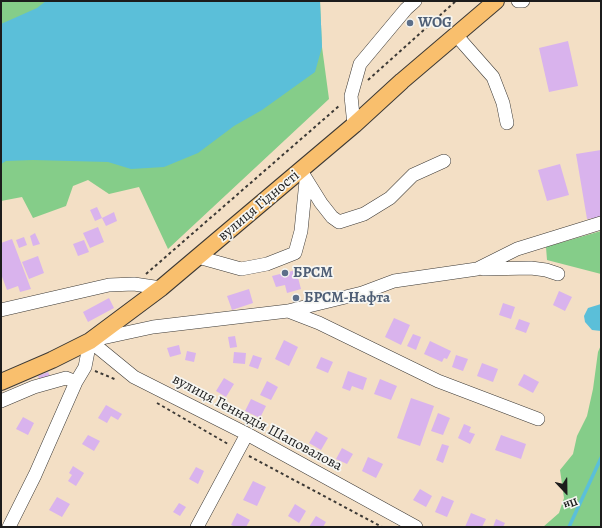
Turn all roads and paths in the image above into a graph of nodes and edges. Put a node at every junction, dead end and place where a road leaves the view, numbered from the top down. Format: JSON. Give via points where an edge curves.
{"nodes":[{"id":1,"x":415,"y":1,"type":"edge"},
{"id":2,"x":456,"y":1,"type":"edge"},
{"id":3,"x":496,"y":1,"type":"edge"},
{"id":4,"x":518,"y":1,"type":"edge"},
{"id":5,"x":523,"y":1,"type":"edge"},
{"id":6,"x":456,"y":35,"type":"junction"},
{"id":7,"x":351,"y":96,"type":"junction"},
{"id":8,"x":507,"y":123,"type":"dead end"},
{"id":9,"x":354,"y":125,"type":"junction"},
{"id":10,"x":444,"y":162,"type":"dead end"},
{"id":11,"x":304,"y":176,"type":"junction"},
{"id":12,"x":601,"y":223,"type":"edge"},
{"id":13,"x":198,"y":258,"type":"junction"},
{"id":14,"x":477,"y":269,"type":"junction"},
{"id":15,"x":558,"y":274,"type":"dead end"},
{"id":16,"x":134,"y":284,"type":"junction"},
{"id":17,"x":161,"y":288,"type":"junction"},
{"id":18,"x":1,"y":310,"type":"edge"},
{"id":19,"x":288,"y":311,"type":"junction"},
{"id":20,"x":90,"y":340,"type":"junction"},
{"id":21,"x":1,"y":382,"type":"edge"},
{"id":22,"x":76,"y":382,"type":"junction"},
{"id":23,"x":1,"y":401,"type":"edge"},
{"id":24,"x":538,"y":419,"type":"dead end"},
{"id":25,"x":247,"y":434,"type":"junction"},
{"id":26,"x":392,"y":521,"type":"edge"},
{"id":27,"x":10,"y":527,"type":"edge"},
{"id":28,"x":197,"y":527,"type":"edge"},
{"id":29,"x":416,"y":527,"type":"edge"}],
"edges":[{"from":1,"to":7,"type":"street","via":[[360,64]]},
{"from":2,"to":7,"type":"path"},
{"from":3,"to":6,"type":"main road","name":"вулиця Гідності"},
{"from":4,"to":5,"type":"street"},
{"from":6,"to":8,"type":"street","via":[[492,76]]},
{"from":6,"to":9,"type":"main road","name":"вулиця Гідності"},
{"from":7,"to":9,"type":"street"},
{"from":7,"to":16,"type":"path"},
{"from":9,"to":11,"type":"main road","name":"вулиця Гідності"},
{"from":10,"to":11,"type":"street","via":[[413,175],[390,198],[364,214],[339,222],[332,217]]},
{"from":11,"to":13,"type":"main road","name":"вулиця Гідності"},
{"from":11,"to":13,"type":"street","via":[[301,231],[295,254],[267,264],[241,269]]},
{"from":12,"to":14,"type":"street","via":[[517,249]]},
{"from":13,"to":17,"type":"main road","name":"вулиця Гідності"},
{"from":14,"to":15,"type":"street","via":[[531,268]]},
{"from":14,"to":19,"type":"street","via":[[394,281],[362,293]]},
{"from":16,"to":17,"type":"street"},
{"from":16,"to":18,"type":"street","via":[[108,285]]},
{"from":17,"to":20,"type":"main road","name":"вулиця Гідності"},
{"from":19,"to":20,"type":"street","via":[[153,327]]},
{"from":19,"to":24,"type":"street","via":[[319,323],[438,381]]},
{"from":20,"to":21,"type":"main road","name":"вулиця Гідності"},
{"from":20,"to":22,"type":"street","via":[[85,367]]},
{"from":20,"to":25,"type":"street","name":"вулиця Геннадія Шаповалова","via":[[134,377]]},
{"from":22,"to":23,"type":"street","via":[[66,378],[34,387]]},
{"from":22,"to":27,"type":"street"},
{"from":25,"to":26,"type":"street","name":"вулиця Геннадія Шаповалова"},
{"from":25,"to":28,"type":"street"},
{"from":26,"to":29,"type":"street","name":"вулиця Геннадія Шаповалова"}]}
